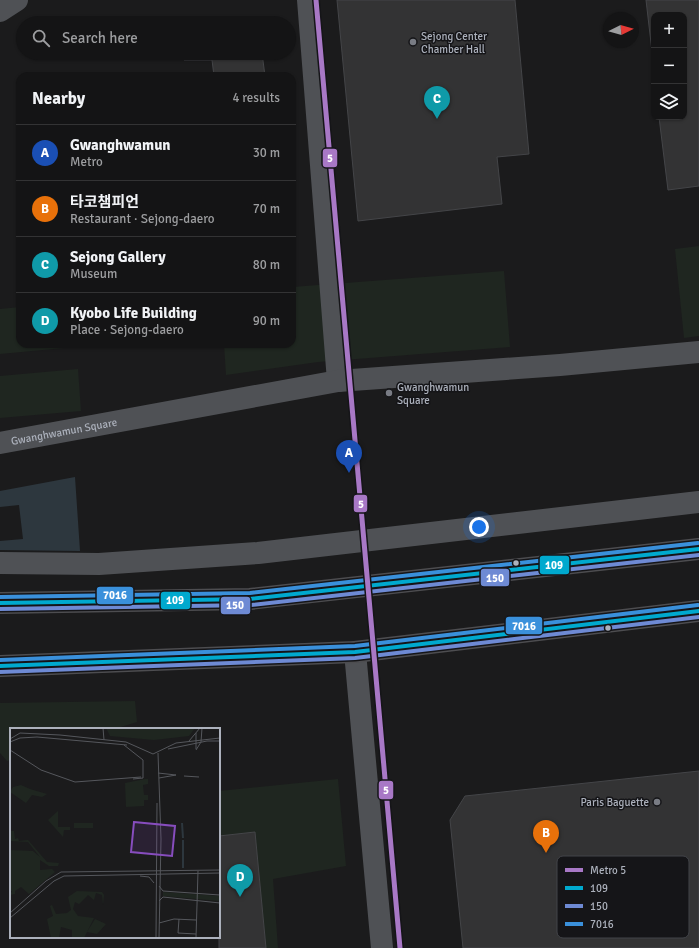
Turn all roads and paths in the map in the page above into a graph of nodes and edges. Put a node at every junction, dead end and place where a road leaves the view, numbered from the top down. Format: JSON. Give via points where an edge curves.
{"nodes":[{"id":1,"x":16,"y":0,"type":"edge"},
{"id":2,"x":308,"y":0,"type":"edge"},
{"id":3,"x":0,"y":11,"type":"edge"},
{"id":4,"x":699,"y":352,"type":"edge"},
{"id":5,"x":338,"y":381,"type":"junction"},
{"id":6,"x":0,"y":443,"type":"edge"},
{"id":7,"x":699,"y":502,"type":"edge"},
{"id":8,"x":699,"y":549,"type":"edge"},
{"id":9,"x":0,"y":563,"type":"edge"},
{"id":10,"x":0,"y":603,"type":"edge"},
{"id":11,"x":699,"y":611,"type":"edge"},
{"id":12,"x":356,"y":652,"type":"junction"},
{"id":13,"x":0,"y":666,"type":"edge"},
{"id":14,"x":382,"y":948,"type":"edge"}],
"edges":[{"from":1,"to":3,"type":"street"},
{"from":2,"to":5,"type":"street"},
{"from":4,"to":5,"type":"street","name":"Gwanghwamun Square"},
{"from":5,"to":6,"type":"street","name":"Gwanghwamun Square"},
{"from":7,"to":9,"type":"street","via":[[258,553],[99,564]]},
{"from":8,"to":10,"type":"main road","via":[[250,599]]},
{"from":11,"to":12,"type":"main road"},
{"from":12,"to":13,"type":"main road"},
{"from":12,"to":14,"type":"street"}]}
